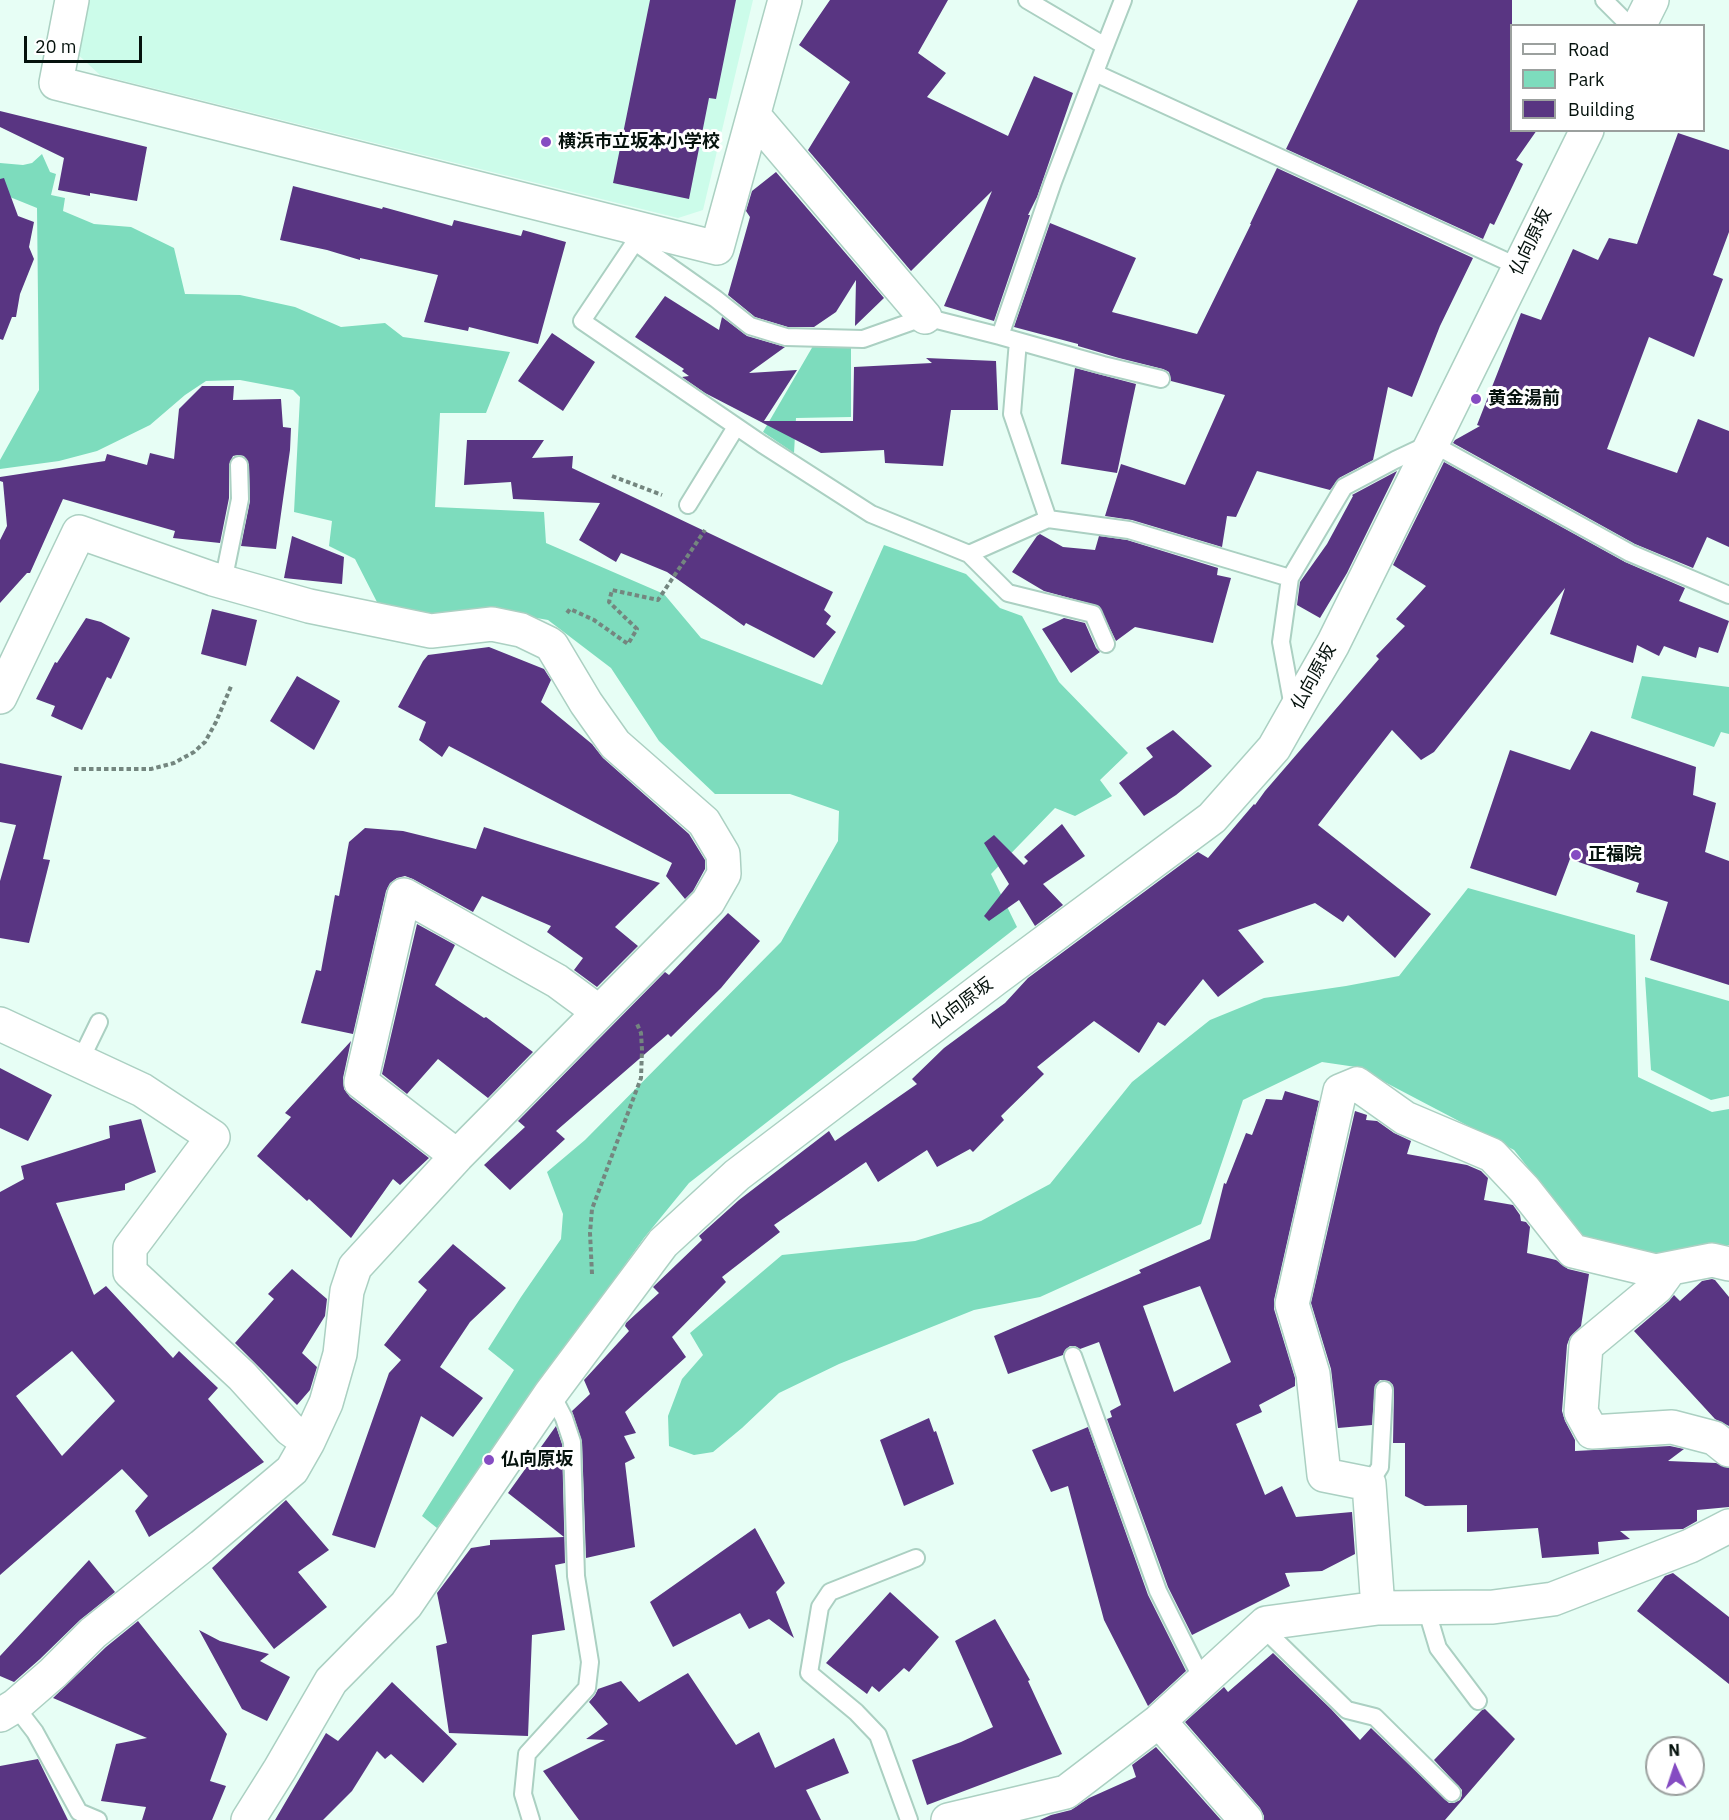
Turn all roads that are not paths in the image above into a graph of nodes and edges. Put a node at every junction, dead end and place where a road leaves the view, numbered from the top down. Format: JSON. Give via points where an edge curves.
{"nodes":[{"id":1,"x":72,"y":0,"type":"edge"},
{"id":2,"x":785,"y":0,"type":"edge"},
{"id":3,"x":1027,"y":0,"type":"edge"},
{"id":4,"x":1123,"y":0,"type":"edge"},
{"id":5,"x":1604,"y":0,"type":"edge"},
{"id":6,"x":1652,"y":0,"type":"edge"},
{"id":7,"x":1628,"y":24,"type":"edge"},
{"id":8,"x":1640,"y":24,"type":"edge"},
{"id":9,"x":1105,"y":46,"type":"junction"},
{"id":10,"x":1095,"y":73,"type":"junction"},
{"id":11,"x":754,"y":116,"type":"junction"},
{"id":12,"x":1586,"y":132,"type":"edge"},
{"id":13,"x":627,"y":233,"type":"junction"},
{"id":14,"x":1519,"y":267,"type":"junction"},
{"id":15,"x":925,"y":317,"type":"junction"},
{"id":16,"x":1000,"y":336,"type":"junction"},
{"id":17,"x":1018,"y":341,"type":"junction"},
{"id":18,"x":1161,"y":379,"type":"dead end"},
{"id":19,"x":736,"y":427,"type":"junction"},
{"id":20,"x":1431,"y":443,"type":"junction"},
{"id":21,"x":239,"y":465,"type":"dead end"},
{"id":22,"x":688,"y":505,"type":"road end"},
{"id":23,"x":1048,"y":519,"type":"junction"},
{"id":24,"x":969,"y":554,"type":"junction"},
{"id":25,"x":1290,"y":578,"type":"junction"},
{"id":26,"x":223,"y":582,"type":"junction"},
{"id":27,"x":1729,"y":595,"type":"edge"},
{"id":28,"x":1106,"y":644,"type":"dead end"},
{"id":29,"x":0,"y":697,"type":"edge"},
{"id":30,"x":1294,"y":713,"type":"junction"},
{"id":31,"x":609,"y":1002,"type":"junction"},
{"id":32,"x":99,"y":1022,"type":"dead end"},
{"id":33,"x":0,"y":1024,"type":"edge"},
{"id":34,"x":80,"y":1061,"type":"junction"},
{"id":35,"x":457,"y":1156,"type":"junction"},
{"id":36,"x":1729,"y":1264,"type":"edge"},
{"id":37,"x":1670,"y":1269,"type":"junction"},
{"id":38,"x":1073,"y":1356,"type":"dead end"},
{"id":39,"x":1384,"y":1390,"type":"dead end"},
{"id":40,"x":551,"y":1393,"type":"junction"},
{"id":41,"x":309,"y":1442,"type":"junction"},
{"id":42,"x":1729,"y":1450,"type":"edge"},
{"id":43,"x":1369,"y":1484,"type":"junction"},
{"id":44,"x":1729,"y":1526,"type":"edge"},
{"id":45,"x":916,"y":1558,"type":"dead end"},
{"id":46,"x":1378,"y":1608,"type":"junction"},
{"id":47,"x":1426,"y":1608,"type":"junction"},
{"id":48,"x":1262,"y":1627,"type":"junction"},
{"id":49,"x":1203,"y":1681,"type":"junction"},
{"id":50,"x":1478,"y":1701,"type":"dead end"},
{"id":51,"x":8,"y":1711,"type":"edge"},
{"id":52,"x":1159,"y":1721,"type":"junction"},
{"id":53,"x":1452,"y":1793,"type":"dead end"},
{"id":54,"x":98,"y":1820,"type":"edge"},
{"id":55,"x":248,"y":1820,"type":"edge"},
{"id":56,"x":531,"y":1820,"type":"edge"},
{"id":57,"x":909,"y":1820,"type":"edge"},
{"id":58,"x":948,"y":1820,"type":"edge"},
{"id":59,"x":1246,"y":1820,"type":"edge"}],
"edges":[{"from":1,"to":13,"type":"street","via":[[56,83]]},
{"from":2,"to":11,"type":"street"},
{"from":3,"to":9,"type":"lane"},
{"from":4,"to":9,"type":"lane"},
{"from":5,"to":7,"type":"lane"},
{"from":6,"to":8,"type":"street"},
{"from":9,"to":10,"type":"lane"},
{"from":10,"to":14,"type":"lane"},
{"from":10,"to":16,"type":"lane"},
{"from":11,"to":13,"type":"street","via":[[717,248]]},
{"from":11,"to":15,"type":"street"},
{"from":12,"to":14,"type":"street","name":"仏向原坂"},
{"from":13,"to":15,"type":"lane","via":[[750,326],[786,337],[863,339]]},
{"from":13,"to":19,"type":"lane","via":[[582,321]]},
{"from":14,"to":20,"type":"street","name":"仏向原坂"},
{"from":15,"to":16,"type":"lane"},
{"from":16,"to":17,"type":"lane"},
{"from":17,"to":18,"type":"lane"},
{"from":17,"to":23,"type":"lane","via":[[1012,414]]},
{"from":19,"to":22,"type":"lane"},
{"from":19,"to":24,"type":"lane","via":[[871,514]]},
{"from":20,"to":25,"type":"lane","via":[[1344,487]]},
{"from":20,"to":27,"type":"lane","via":[[1630,553]]},
{"from":20,"to":30,"type":"street","name":"仏向原坂","via":[[1333,644]]},
{"from":21,"to":26,"type":"lane","via":[[240,499]]},
{"from":23,"to":24,"type":"lane"},
{"from":23,"to":25,"type":"lane","via":[[1129,530]]},
{"from":24,"to":28,"type":"lane","via":[[1008,593],[1093,614]]},
{"from":25,"to":30,"type":"lane","via":[[1281,642]]},
{"from":26,"to":29,"type":"street","via":[[79,532]]},
{"from":26,"to":31,"type":"street","via":[[309,606],[431,631],[492,624],[521,630],[552,646],[615,744],[704,822],[723,854],[724,874],[708,902]]},
{"from":30,"to":40,"type":"street","name":"仏向原坂","via":[[1274,748],[1212,818],[737,1175],[663,1243]]},
{"from":31,"to":35,"type":"street"},
{"from":31,"to":35,"type":"street","via":[[557,981],[404,895],[361,1082]]},
{"from":32,"to":34,"type":"lane"},
{"from":33,"to":34,"type":"street"},
{"from":34,"to":41,"type":"street","via":[[142,1090],[213,1137],[130,1248],[130,1272],[242,1376],[290,1429]]},
{"from":35,"to":41,"type":"street","via":[[355,1267],[347,1291],[340,1354],[326,1403]]},
{"from":36,"to":37,"type":"street","via":[[1712,1260]]},
{"from":37,"to":42,"type":"street","via":[[1657,1287],[1586,1346],[1581,1412],[1592,1432],[1672,1427],[1714,1438]]},
{"from":37,"to":43,"type":"street","via":[[1656,1271],[1572,1251],[1492,1155],[1405,1118],[1357,1084],[1340,1090],[1292,1304],[1313,1374],[1324,1475]]},
{"from":38,"to":49,"type":"lane","via":[[1158,1592]]},
{"from":39,"to":43,"type":"lane","via":[[1380,1467]]},
{"from":40,"to":55,"type":"street","name":"仏向原坂","via":[[406,1605],[331,1681]]},
{"from":40,"to":56,"type":"lane","via":[[572,1442],[576,1576],[590,1662],[587,1688],[527,1754],[523,1794]]},
{"from":41,"to":51,"type":"street","via":[[292,1470],[93,1633]]},
{"from":43,"to":46,"type":"street"},
{"from":44,"to":47,"type":"street","via":[[1690,1546],[1553,1599],[1492,1607]]},
{"from":45,"to":57,"type":"lane","via":[[830,1592],[820,1607],[809,1673],[878,1735]]},
{"from":46,"to":47,"type":"street"},
{"from":46,"to":48,"type":"street","via":[[1266,1623]]},
{"from":47,"to":50,"type":"lane","via":[[1438,1648]]},
{"from":48,"to":49,"type":"street"},
{"from":48,"to":53,"type":"lane","via":[[1347,1710],[1375,1717]]},
{"from":49,"to":52,"type":"street"},
{"from":51,"to":54,"type":"lane","via":[[35,1732],[79,1812]]},
{"from":52,"to":58,"type":"street","via":[[1066,1792]]},
{"from":52,"to":59,"type":"street"}]}
